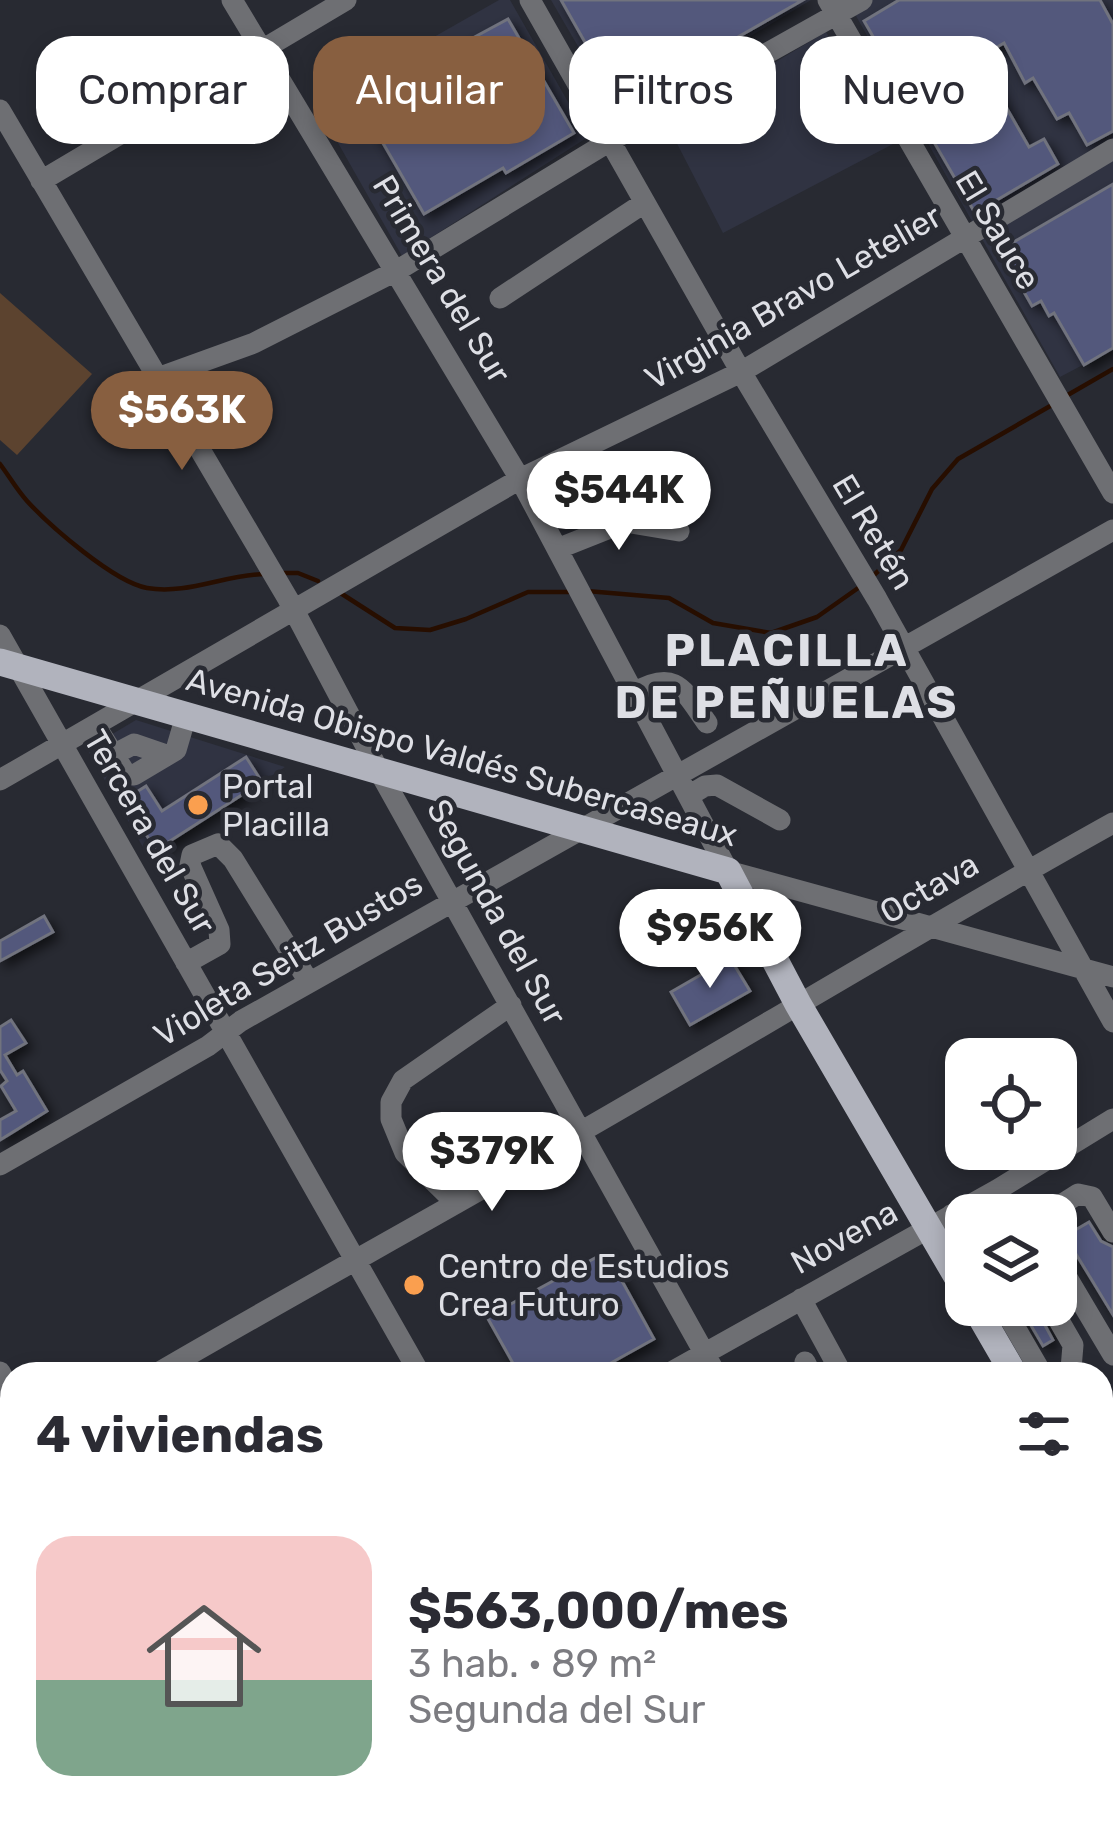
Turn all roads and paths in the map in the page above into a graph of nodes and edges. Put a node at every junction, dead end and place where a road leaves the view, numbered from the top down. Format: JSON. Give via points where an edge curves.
{"nodes":[{"id":1,"x":232,"y":0,"type":"edge"},
{"id":2,"x":346,"y":0,"type":"edge"},
{"id":3,"x":530,"y":0,"type":"edge"},
{"id":4,"x":862,"y":0,"type":"edge"},
{"id":5,"x":832,"y":7,"type":"edge"},
{"id":6,"x":251,"y":36,"type":"edge"},
{"id":7,"x":286,"y":36,"type":"edge"},
{"id":8,"x":776,"y":41,"type":"edge"},
{"id":9,"x":569,"y":69,"type":"edge"},
{"id":10,"x":289,"y":98,"type":"edge"},
{"id":11,"x":0,"y":110,"type":"edge"},
{"id":12,"x":104,"y":144,"type":"edge"},
{"id":13,"x":605,"y":144,"type":"edge"},
{"id":14,"x":612,"y":144,"type":"edge"},
{"id":15,"x":1113,"y":148,"type":"edge"},
{"id":16,"x":41,"y":181,"type":"junction"},
{"id":17,"x":644,"y":203,"type":"junction"},
{"id":18,"x":963,"y":238,"type":"junction"},
{"id":19,"x":398,"y":270,"type":"junction"},
{"id":20,"x":500,"y":298,"type":"dead end"},
{"id":21,"x":741,"y":372,"type":"junction"},
{"id":22,"x":160,"y":377,"type":"junction"},
{"id":23,"x":520,"y":479,"type":"junction"},
{"id":24,"x":1113,"y":493,"type":"edge"},
{"id":25,"x":1113,"y":530,"type":"edge"},
{"id":26,"x":679,"y":531,"type":"dead end"},
{"id":27,"x":557,"y":550,"type":"junction"},
{"id":28,"x":291,"y":604,"type":"junction"},
{"id":29,"x":0,"y":634,"type":"edge"},
{"id":30,"x":903,"y":647,"type":"junction"},
{"id":31,"x":9,"y":665,"type":"edge"},
{"id":32,"x":634,"y":693,"type":"junction"},
{"id":33,"x":136,"y":701,"type":"junction"},
{"id":34,"x":187,"y":716,"type":"junction"},
{"id":35,"x":707,"y":722,"type":"dead end"},
{"id":36,"x":95,"y":725,"type":"junction"},
{"id":37,"x":62,"y":744,"type":"junction"},
{"id":38,"x":379,"y":771,"type":"junction"},
{"id":39,"x":679,"y":773,"type":"junction"},
{"id":40,"x":0,"y":780,"type":"edge"},
{"id":41,"x":690,"y":795,"type":"junction"},
{"id":42,"x":780,"y":820,"type":"dead end"},
{"id":43,"x":1113,"y":823,"type":"edge"},
{"id":44,"x":579,"y":828,"type":"junction"},
{"id":45,"x":1028,"y":870,"type":"junction"},
{"id":46,"x":728,"y":871,"type":"junction"},
{"id":47,"x":453,"y":900,"type":"junction"},
{"id":48,"x":929,"y":925,"type":"junction"},
{"id":49,"x":186,"y":963,"type":"junction"},
{"id":50,"x":1083,"y":969,"type":"junction"},
{"id":51,"x":1113,"y":977,"type":"edge"},
{"id":52,"x":309,"y":982,"type":"junction"},
{"id":53,"x":798,"y":1004,"type":"junction"},
{"id":54,"x":511,"y":1005,"type":"junction"},
{"id":55,"x":1113,"y":1022,"type":"edge"},
{"id":56,"x":226,"y":1032,"type":"junction"},
{"id":57,"x":1113,"y":1119,"type":"edge"},
{"id":58,"x":582,"y":1132,"type":"junction"},
{"id":59,"x":0,"y":1166,"type":"edge"},
{"id":60,"x":1007,"y":1194,"type":"edge"},
{"id":61,"x":1077,"y":1196,"type":"edge"},
{"id":62,"x":455,"y":1202,"type":"junction"},
{"id":63,"x":945,"y":1219,"type":"edge"},
{"id":64,"x":940,"y":1221,"type":"junction"},
{"id":65,"x":945,"y":1225,"type":"edge"},
{"id":66,"x":1113,"y":1232,"type":"edge"},
{"id":67,"x":945,"y":1235,"type":"edge"},
{"id":68,"x":354,"y":1258,"type":"junction"},
{"id":69,"x":1077,"y":1294,"type":"edge"},
{"id":70,"x":801,"y":1299,"type":"junction"},
{"id":71,"x":986,"y":1326,"type":"edge"},
{"id":72,"x":1014,"y":1326,"type":"edge"},
{"id":73,"x":1062,"y":1326,"type":"edge"},
{"id":74,"x":704,"y":1353,"type":"junction"},
{"id":75,"x":1113,"y":1355,"type":"edge"},
{"id":76,"x":176,"y":1362,"type":"edge"},
{"id":77,"x":413,"y":1362,"type":"edge"},
{"id":78,"x":689,"y":1362,"type":"edge"},
{"id":79,"x":709,"y":1362,"type":"edge"},
{"id":80,"x":835,"y":1362,"type":"edge"},
{"id":81,"x":1007,"y":1362,"type":"edge"},
{"id":82,"x":1035,"y":1362,"type":"edge"},
{"id":83,"x":1072,"y":1362,"type":"edge"}],
"edges":[{"from":1,"to":6,"type":"street","name":"Primera del Sur"},
{"from":2,"to":7,"type":"street"},
{"from":3,"to":9,"type":"street","name":"El Retén"},
{"from":4,"to":5,"type":"street"},
{"from":5,"to":8,"type":"street"},
{"from":5,"to":18,"type":"street","name":"El Sauce"},
{"from":10,"to":19,"type":"street","name":"Primera del Sur"},
{"from":11,"to":16,"type":"street","name":"Segunda del Sur"},
{"from":12,"to":16,"type":"street"},
{"from":13,"to":19,"type":"street"},
{"from":14,"to":17,"type":"street","name":"El Retén"},
{"from":15,"to":18,"type":"street","name":"Virginia Bravo Letelier"},
{"from":16,"to":22,"type":"street","name":"Segunda del Sur"},
{"from":17,"to":20,"type":"street"},
{"from":17,"to":21,"type":"street","name":"El Retén"},
{"from":18,"to":21,"type":"street","name":"Virginia Bravo Letelier"},
{"from":18,"to":24,"type":"street","name":"El Sauce"},
{"from":19,"to":22,"type":"street","via":[[254,343]]},
{"from":19,"to":23,"type":"street","name":"Primera del Sur"},
{"from":21,"to":23,"type":"street","name":"Virginia Bravo Letelier"},
{"from":21,"to":30,"type":"street","name":"El Retén"},
{"from":22,"to":28,"type":"street","name":"Segunda del Sur"},
{"from":23,"to":27,"type":"street","name":"Primera del Sur"},
{"from":23,"to":28,"type":"street","name":"Virginia Bravo Letelier"},
{"from":25,"to":30,"type":"street","name":"Violeta Seitz Bustos"},
{"from":26,"to":27,"type":"street","via":[[626,522]]},
{"from":27,"to":32,"type":"street","name":"Primera del Sur"},
{"from":28,"to":33,"type":"street","name":"Virginia Bravo Letelier"},
{"from":28,"to":38,"type":"street","name":"Segunda del Sur"},
{"from":29,"to":31,"type":"street","name":"Tercera del Sur"},
{"from":30,"to":39,"type":"street","name":"Violeta Seitz Bustos"},
{"from":30,"to":45,"type":"street","name":"El Retén"},
{"from":31,"to":33,"type":"main road","name":"Avenida Obispo Valdés Subercaseaux"},
{"from":31,"to":37,"type":"street","name":"Tercera del Sur"},
{"from":32,"to":35,"type":"street","via":[[673,682]]},
{"from":32,"to":39,"type":"street","name":"Primera del Sur"},
{"from":33,"to":34,"type":"main road","name":"Avenida Obispo Valdés Subercaseaux"},
{"from":33,"to":36,"type":"street","name":"Virginia Bravo Letelier"},
{"from":34,"to":36,"type":"street","via":[[179,746],[134,775]]},
{"from":34,"to":38,"type":"main road","name":"Avenida Obispo Valdés Subercaseaux"},
{"from":36,"to":37,"type":"street","name":"Virginia Bravo Letelier"},
{"from":37,"to":40,"type":"street","name":"Virginia Bravo Letelier"},
{"from":37,"to":49,"type":"street","name":"Tercera del Sur"},
{"from":38,"to":44,"type":"main road","name":"Avenida Obispo Valdés Subercaseaux"},
{"from":38,"to":47,"type":"street","name":"Segunda del Sur"},
{"from":39,"to":41,"type":"street","name":"Primera del Sur"},
{"from":39,"to":44,"type":"street","name":"Violeta Seitz Bustos"},
{"from":41,"to":42,"type":"street","via":[[717,785]]},
{"from":41,"to":46,"type":"street","name":"Primera del Sur"},
{"from":43,"to":45,"type":"street","name":"Octava"},
{"from":44,"to":46,"type":"main road","name":"Avenida Obispo Valdés Subercaseaux"},
{"from":44,"to":47,"type":"street","name":"Violeta Seitz Bustos"},
{"from":45,"to":48,"type":"street","name":"Octava"},
{"from":45,"to":50,"type":"street","name":"El Retén"},
{"from":46,"to":48,"type":"street","name":"Avenida Obispo Valdés Subercaseaux"},
{"from":46,"to":53,"type":"main road","name":"Primera del Sur"},
{"from":47,"to":52,"type":"street","name":"Violeta Seitz Bustos"},
{"from":47,"to":54,"type":"street","name":"Segunda del Sur"},
{"from":48,"to":50,"type":"street","name":"Avenida Obispo Valdés Subercaseaux"},
{"from":48,"to":53,"type":"street","name":"Octava"},
{"from":49,"to":52,"type":"street","via":[[220,944],[190,866],[192,855],[218,844]]},
{"from":49,"to":56,"type":"street","name":"Tercera del Sur"},
{"from":50,"to":51,"type":"street","name":"Avenida Obispo Valdés Subercaseaux"},
{"from":50,"to":55,"type":"street","name":"El Retén"},
{"from":52,"to":56,"type":"street","name":"Violeta Seitz Bustos"},
{"from":53,"to":58,"type":"street","name":"Octava"},
{"from":53,"to":64,"type":"main road","name":"Primera del Sur"},
{"from":54,"to":58,"type":"street","name":"Segunda del Sur"},
{"from":54,"to":62,"type":"street","via":[[403,1080],[391,1102],[405,1153]]},
{"from":56,"to":59,"type":"street","name":"Violeta Seitz Bustos"},
{"from":56,"to":68,"type":"street","name":"Tercera del Sur"},
{"from":57,"to":60,"type":"street","name":"Novena"},
{"from":58,"to":62,"type":"street","name":"Octava"},
{"from":58,"to":74,"type":"street","name":"Segunda del Sur"},
{"from":61,"to":66,"type":"street","via":[[1091,1197]]},
{"from":62,"to":68,"type":"street","name":"Octava"},
{"from":63,"to":64,"type":"street","name":"Novena"},
{"from":64,"to":65,"type":"street"},
{"from":64,"to":67,"type":"main road","name":"Primera del Sur"},
{"from":64,"to":70,"type":"street","name":"Novena"},
{"from":68,"to":76,"type":"street","name":"Octava"},
{"from":68,"to":77,"type":"street","name":"Tercera del Sur"},
{"from":69,"to":75,"type":"street"},
{"from":70,"to":74,"type":"street","name":"Novena"},
{"from":70,"to":80,"type":"street"},
{"from":71,"to":81,"type":"main road"},
{"from":72,"to":82,"type":"street"},
{"from":73,"to":83,"type":"street"},
{"from":74,"to":78,"type":"street","name":"Novena"},
{"from":74,"to":79,"type":"street","name":"Segunda del Sur"}]}
